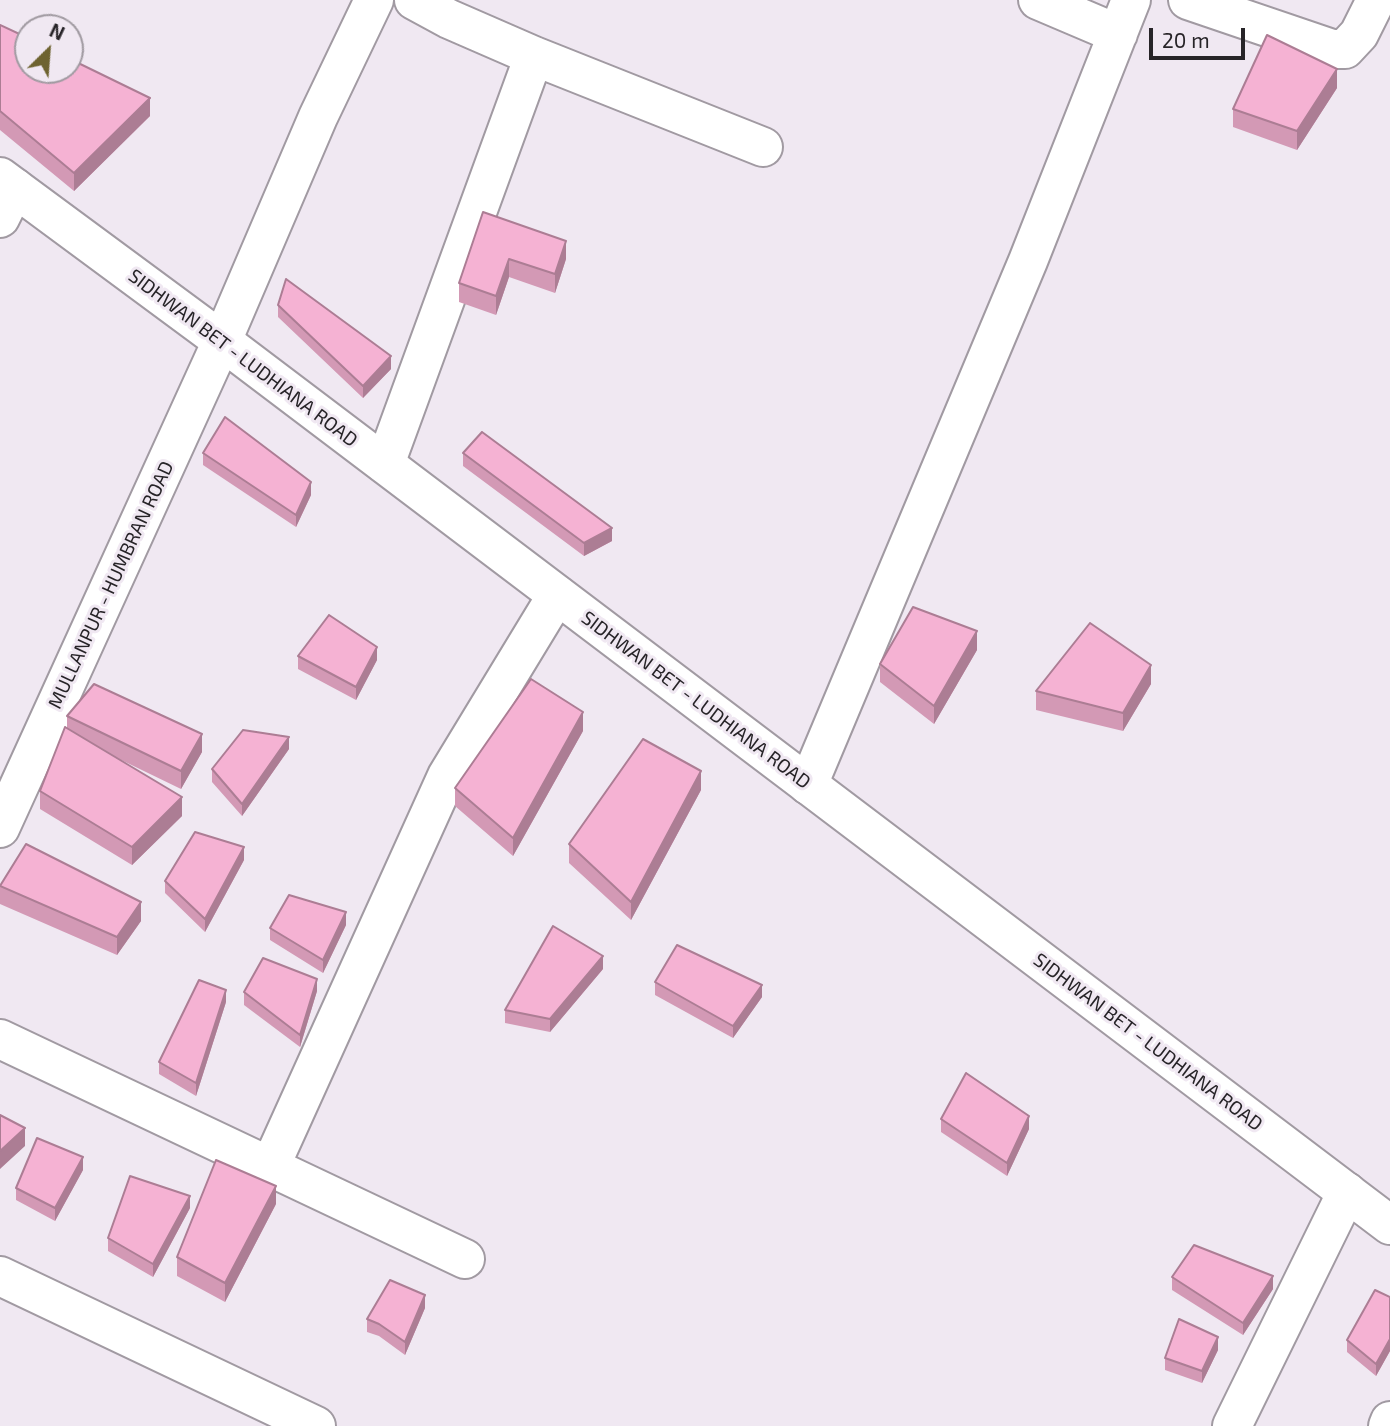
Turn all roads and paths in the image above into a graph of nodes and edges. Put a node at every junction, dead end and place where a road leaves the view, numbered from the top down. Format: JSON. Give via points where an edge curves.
{"nodes":[{"id":1,"x":374,"y":0,"type":"edge"},
{"id":2,"x":414,"y":0,"type":"edge"},
{"id":3,"x":1038,"y":0,"type":"edge"},
{"id":4,"x":1188,"y":0,"type":"edge"},
{"id":5,"x":1376,"y":0,"type":"edge"},
{"id":6,"x":1125,"y":17,"type":"edge"},
{"id":7,"x":534,"y":57,"type":"junction"},
{"id":8,"x":763,"y":147,"type":"dead end"},
{"id":9,"x":5,"y":194,"type":"edge"},
{"id":10,"x":222,"y":341,"type":"junction"},
{"id":11,"x":384,"y":464,"type":"junction"},
{"id":12,"x":557,"y":595,"type":"junction"},
{"id":13,"x":808,"y":785,"type":"junction"},
{"id":14,"x":0,"y":828,"type":"edge"},
{"id":15,"x":0,"y":1039,"type":"edge"},
{"id":16,"x":270,"y":1167,"type":"junction"},
{"id":17,"x":1347,"y":1192,"type":"junction"},
{"id":18,"x":1390,"y":1225,"type":"edge"},
{"id":19,"x":465,"y":1259,"type":"dead end"},
{"id":20,"x":0,"y":1276,"type":"edge"},
{"id":21,"x":273,"y":1417,"type":"edge"},
{"id":22,"x":1390,"y":1421,"type":"edge"},
{"id":23,"x":316,"y":1426,"type":"edge"},
{"id":24,"x":1232,"y":1426,"type":"edge"},
{"id":25,"x":1388,"y":1426,"type":"edge"}],
"edges":[{"from":1,"to":10,"type":"street","name":"MULLANPUR - HUMBRAN ROAD","via":[[318,117]]},
{"from":2,"to":7,"type":"street"},
{"from":3,"to":6,"type":"street"},
{"from":4,"to":5,"type":"street","via":[[1332,49],[1345,49],[1359,34]]},
{"from":6,"to":13,"type":"street"},
{"from":7,"to":8,"type":"street"},
{"from":7,"to":11,"type":"street"},
{"from":9,"to":10,"type":"street","name":"SIDHWAN BET - LUDHIANA ROAD"},
{"from":10,"to":11,"type":"street","name":"SIDHWAN BET - LUDHIANA ROAD"},
{"from":10,"to":14,"type":"street","name":"MULLANPUR - HUMBRAN ROAD"},
{"from":11,"to":12,"type":"street","name":"SIDHWAN BET - LUDHIANA ROAD"},
{"from":12,"to":13,"type":"street","name":"SIDHWAN BET - LUDHIANA ROAD"},
{"from":12,"to":16,"type":"street","via":[[447,776]]},
{"from":13,"to":17,"type":"street","name":"SIDHWAN BET - LUDHIANA ROAD"},
{"from":15,"to":16,"type":"street"},
{"from":16,"to":19,"type":"street"},
{"from":17,"to":18,"type":"street","name":"SIDHWAN BET - LUDHIANA ROAD"},
{"from":17,"to":24,"type":"street"},
{"from":20,"to":21,"type":"street"},
{"from":21,"to":23,"type":"street"},
{"from":22,"to":25,"type":"street"}]}
